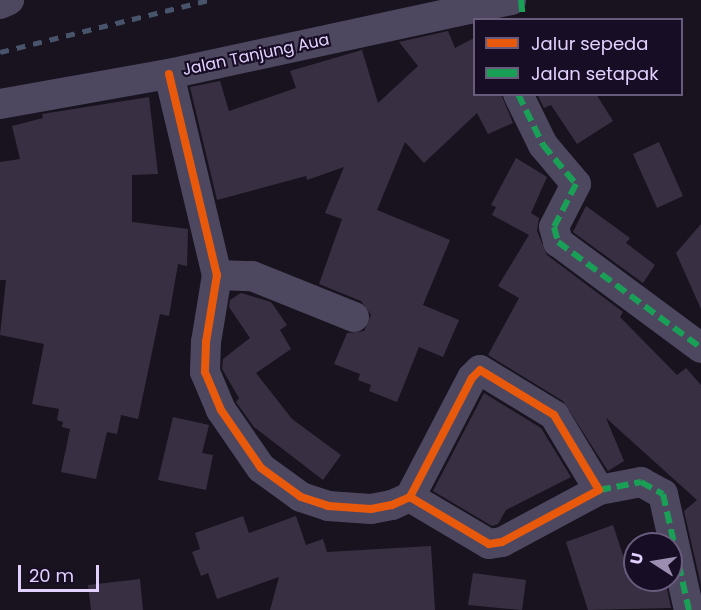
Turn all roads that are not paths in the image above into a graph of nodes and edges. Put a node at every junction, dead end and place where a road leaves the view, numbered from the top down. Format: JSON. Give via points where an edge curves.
{"nodes":[{"id":1,"x":9,"y":0,"type":"edge"},
{"id":2,"x":511,"y":0,"type":"edge"},
{"id":3,"x":521,"y":0,"type":"edge"},
{"id":4,"x":0,"y":4,"type":"edge"},
{"id":5,"x":523,"y":18,"type":"edge"},
{"id":6,"x":169,"y":74,"type":"junction"},
{"id":7,"x":519,"y":96,"type":"edge"},
{"id":8,"x":1,"y":102,"type":"edge"},
{"id":9,"x":217,"y":275,"type":"junction"},
{"id":10,"x":354,"y":317,"type":"dead end"},
{"id":11,"x":700,"y":345,"type":"edge"},
{"id":12,"x":599,"y":490,"type":"junction"},
{"id":13,"x":410,"y":497,"type":"junction"},
{"id":14,"x":689,"y":610,"type":"edge"}],
"edges":[{"from":1,"to":4,"type":"street"},
{"from":2,"to":6,"type":"street","name":"Jalan Tanjung Aua"},
{"from":3,"to":5,"type":"street"},
{"from":6,"to":8,"type":"street","name":"Jalan Tanjung Aua"},
{"from":6,"to":9,"type":"street"},
{"from":7,"to":11,"type":"street","via":[[543,145],[576,184],[554,227],[558,242]]},
{"from":9,"to":10,"type":"street","via":[[252,276]]},
{"from":9,"to":13,"type":"street","via":[[205,372],[221,410],[261,468],[301,497],[328,506],[370,509]]},
{"from":12,"to":13,"type":"street","via":[[502,542],[489,544]]},
{"from":12,"to":13,"type":"street","via":[[554,415],[480,370],[472,378]]},
{"from":12,"to":14,"type":"street","via":[[641,482],[663,494]]}]}
